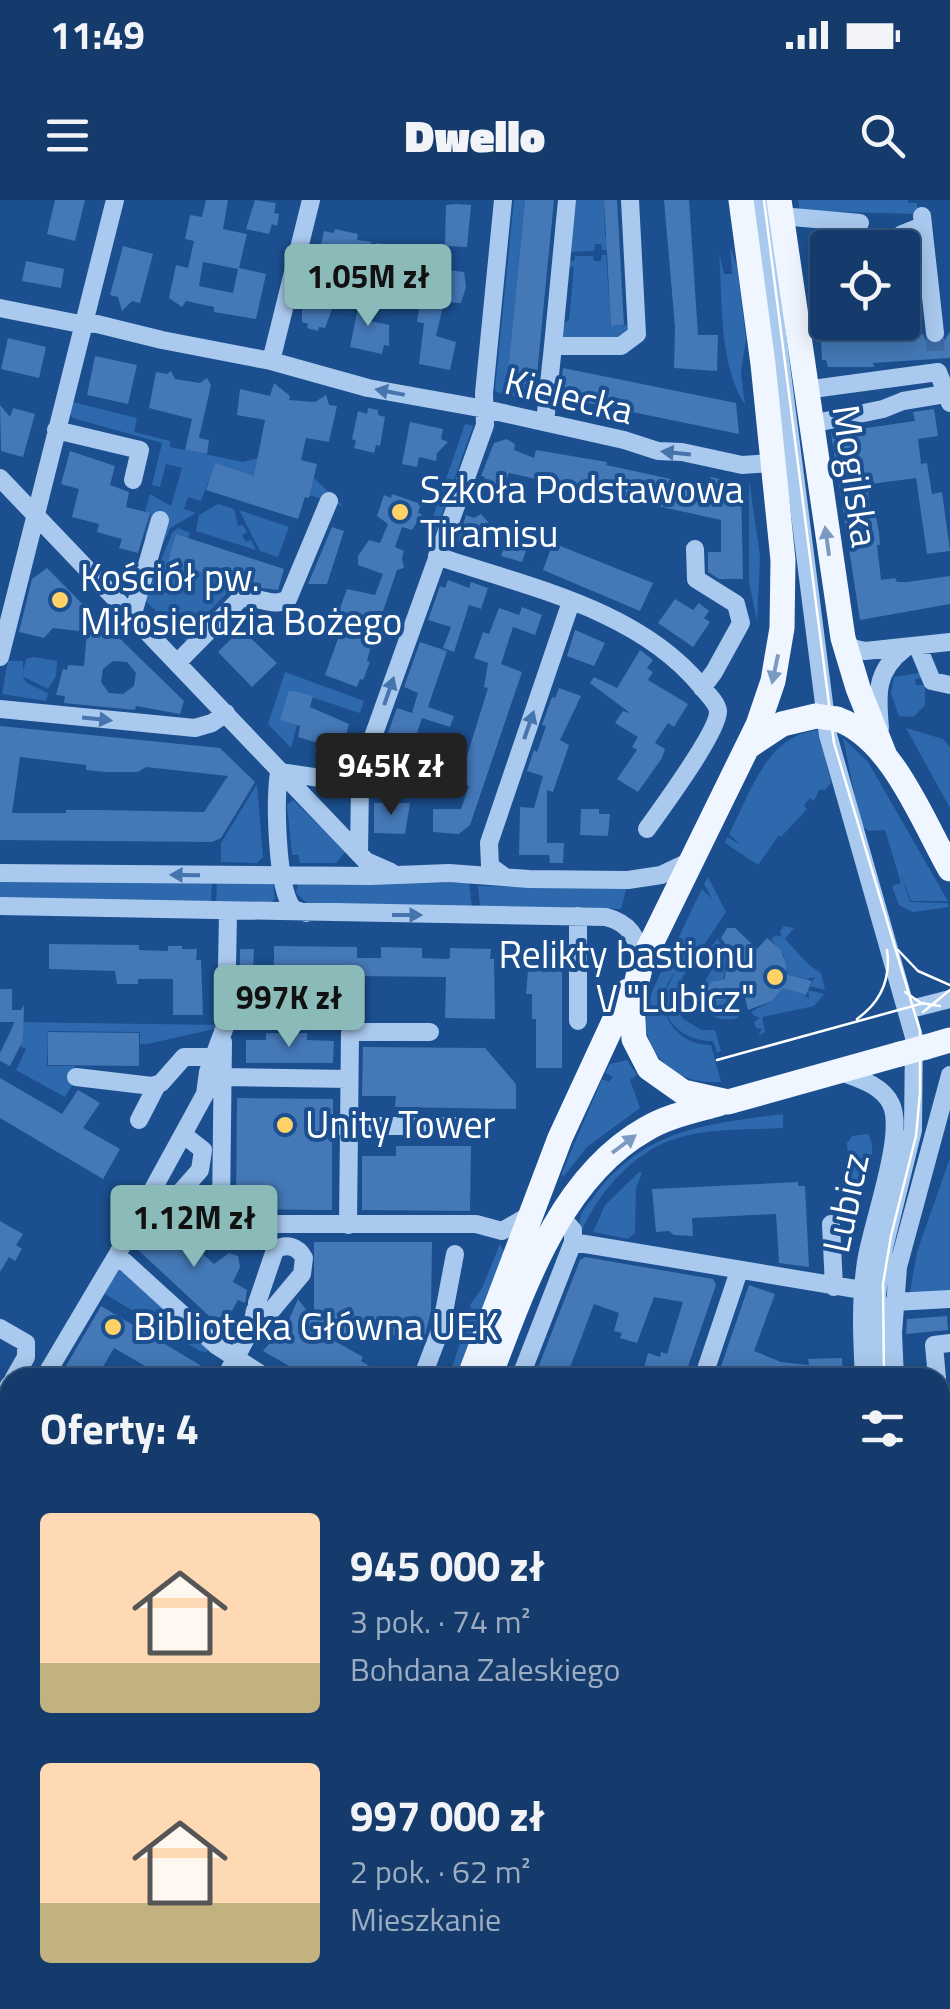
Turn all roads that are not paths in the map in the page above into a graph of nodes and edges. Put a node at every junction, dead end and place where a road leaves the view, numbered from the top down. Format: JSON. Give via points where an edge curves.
{"nodes":[{"id":1,"x":115,"y":200,"type":"edge"},
{"id":2,"x":311,"y":200,"type":"edge"},
{"id":3,"x":503,"y":200,"type":"edge"},
{"id":4,"x":567,"y":200,"type":"edge"},
{"id":5,"x":630,"y":200,"type":"edge"},
{"id":6,"x":741,"y":200,"type":"edge"},
{"id":7,"x":773,"y":205,"type":"edge"},
{"id":8,"x":860,"y":222,"type":"dead end"},
{"id":9,"x":908,"y":230,"type":"edge"},
{"id":10,"x":0,"y":308,"type":"edge"},
{"id":11,"x":83,"y":323,"type":"junction"},
{"id":12,"x":935,"y":333,"type":"tunnel mouth"},
{"id":13,"x":553,"y":346,"type":"junction"},
{"id":14,"x":271,"y":361,"type":"junction"},
{"id":15,"x":805,"y":390,"type":"junction"},
{"id":16,"x":948,"y":399,"type":"edge"},
{"id":17,"x":486,"y":409,"type":"junction"},
{"id":18,"x":545,"y":422,"type":"junction"},
{"id":19,"x":58,"y":424,"type":"junction"},
{"id":20,"x":810,"y":424,"type":"junction"},
{"id":21,"x":121,"y":436,"type":"dead end"},
{"id":22,"x":772,"y":463,"type":"junction"},
{"id":23,"x":0,"y":478,"type":"edge"},
{"id":24,"x":132,"y":480,"type":"dead end"},
{"id":25,"x":329,"y":501,"type":"dead end"},
{"id":26,"x":34,"y":514,"type":"junction"},
{"id":27,"x":160,"y":520,"type":"dead end"},
{"id":28,"x":695,"y":549,"type":"dead end"},
{"id":29,"x":437,"y":556,"type":"junction"},
{"id":30,"x":570,"y":602,"type":"junction"},
{"id":31,"x":132,"y":617,"type":"junction"},
{"id":32,"x":843,"y":638,"type":"junction"},
{"id":33,"x":950,"y":642,"type":"edge"},
{"id":34,"x":911,"y":648,"type":"junction"},
{"id":35,"x":0,"y":657,"type":"edge"},
{"id":36,"x":177,"y":662,"type":"junction"},
{"id":37,"x":950,"y":686,"type":"edge"},
{"id":38,"x":702,"y":688,"type":"junction"},
{"id":39,"x":0,"y":709,"type":"edge"},
{"id":40,"x":226,"y":713,"type":"junction"},
{"id":41,"x":746,"y":748,"type":"junction"},
{"id":42,"x":883,"y":749,"type":"junction"},
{"id":43,"x":279,"y":772,"type":"junction"},
{"id":44,"x":360,"y":784,"type":"junction"},
{"id":45,"x":647,"y":829,"type":"dead end"},
{"id":46,"x":360,"y":854,"type":"junction"},
{"id":47,"x":692,"y":860,"type":"junction"},
{"id":48,"x":950,"y":870,"type":"edge"},
{"id":49,"x":0,"y":873,"type":"edge"},
{"id":50,"x":402,"y":874,"type":"junction"},
{"id":51,"x":283,"y":875,"type":"junction"},
{"id":52,"x":505,"y":878,"type":"junction"},
{"id":53,"x":0,"y":906,"type":"edge"},
{"id":54,"x":228,"y":912,"type":"junction"},
{"id":55,"x":310,"y":914,"type":"junction"},
{"id":56,"x":578,"y":916,"type":"junction"},
{"id":57,"x":641,"y":964,"type":"junction"},
{"id":58,"x":950,"y":999,"type":"edge"},
{"id":59,"x":908,"y":1010,"type":"junction"},
{"id":60,"x":578,"y":1021,"type":"dead end"},
{"id":61,"x":430,"y":1032,"type":"dead end"},
{"id":62,"x":223,"y":1036,"type":"junction"},
{"id":63,"x":938,"y":1044,"type":"edge"},
{"id":64,"x":214,"y":1057,"type":"junction"},
{"id":65,"x":840,"y":1072,"type":"junction"},
{"id":66,"x":950,"y":1075,"type":"edge"},
{"id":67,"x":76,"y":1077,"type":"dead end"},
{"id":68,"x":223,"y":1077,"type":"junction"},
{"id":69,"x":349,"y":1078,"type":"junction"},
{"id":70,"x":157,"y":1085,"type":"junction"},
{"id":71,"x":205,"y":1094,"type":"junction"},
{"id":72,"x":232,"y":1099,"type":"dead end"},
{"id":73,"x":728,"y":1102,"type":"junction"},
{"id":74,"x":139,"y":1120,"type":"dead end"},
{"id":75,"x":341,"y":1126,"type":"junction"},
{"id":76,"x":476,"y":1126,"type":"dead end"},
{"id":77,"x":184,"y":1135,"type":"junction"},
{"id":78,"x":203,"y":1150,"type":"junction"},
{"id":79,"x":177,"y":1196,"type":"dead end"},
{"id":80,"x":220,"y":1209,"type":"junction"},
{"id":81,"x":530,"y":1215,"type":"junction"},
{"id":82,"x":561,"y":1217,"type":"junction"},
{"id":83,"x":348,"y":1224,"type":"junction"},
{"id":84,"x":832,"y":1224,"type":"dead end"},
{"id":85,"x":502,"y":1231,"type":"junction"},
{"id":86,"x":573,"y":1242,"type":"junction"},
{"id":87,"x":455,"y":1254,"type":"dead end"},
{"id":88,"x":118,"y":1255,"type":"junction"},
{"id":89,"x":514,"y":1260,"type":"junction"},
{"id":90,"x":738,"y":1271,"type":"junction"},
{"id":91,"x":834,"y":1286,"type":"junction"},
{"id":92,"x":862,"y":1290,"type":"junction"},
{"id":93,"x":950,"y":1299,"type":"edge"},
{"id":94,"x":894,"y":1302,"type":"junction"},
{"id":95,"x":260,"y":1314,"type":"dead end"},
{"id":96,"x":0,"y":1328,"type":"edge"},
{"id":97,"x":950,"y":1343,"type":"edge"},
{"id":98,"x":236,"y":1359,"type":"junction"},
{"id":99,"x":20,"y":1368,"type":"edge"},
{"id":100,"x":50,"y":1368,"type":"edge"},
{"id":101,"x":231,"y":1368,"type":"edge"},
{"id":102,"x":251,"y":1368,"type":"edge"},
{"id":103,"x":426,"y":1368,"type":"edge"},
{"id":104,"x":473,"y":1368,"type":"edge"},
{"id":105,"x":494,"y":1368,"type":"edge"},
{"id":106,"x":524,"y":1368,"type":"edge"},
{"id":107,"x":706,"y":1368,"type":"edge"},
{"id":108,"x":864,"y":1368,"type":"edge"},
{"id":109,"x":879,"y":1368,"type":"edge"},
{"id":110,"x":895,"y":1368,"type":"edge"},
{"id":111,"x":936,"y":1368,"type":"edge"}],
"edges":[{"from":1,"to":11,"type":"street"},
{"from":2,"to":14,"type":"street"},
{"from":3,"to":17,"type":"street"},
{"from":4,"to":13,"type":"street"},
{"from":5,"to":13,"type":"street","via":[[636,334],[621,346]]},
{"from":6,"to":22,"type":"main road"},
{"from":7,"to":8,"type":"street","via":[[837,226]]},
{"from":7,"to":15,"type":"main road","name":"Mogilska"},
{"from":7,"to":59,"type":"street","via":[[828,735]]},
{"from":9,"to":12,"type":"street","via":[[922,221]]},
{"from":10,"to":11,"type":"street","name":"Kielecka"},
{"from":11,"to":14,"type":"street","name":"Kielecka"},
{"from":11,"to":19,"type":"street"},
{"from":13,"to":18,"type":"street"},
{"from":17,"to":14,"type":"street","name":"Kielecka","one_way":true,"via":[[368,388]]},
{"from":15,"to":16,"type":"street","via":[[937,365]]},
{"from":15,"to":20,"type":"main road","name":"Mogilska"},
{"from":16,"to":20,"type":"street","via":[[902,401]]},
{"from":17,"to":18,"type":"street","name":"Kielecka"},
{"from":17,"to":29,"type":"street"},
{"from":22,"to":18,"type":"street","name":"Kielecka","one_way":true,"via":[[742,465],[658,451]]},
{"from":19,"to":21,"type":"street"},
{"from":19,"to":24,"type":"street","via":[[140,450]]},
{"from":19,"to":26,"type":"street"},
{"from":32,"to":20,"type":"main road","name":"Mogilska","one_way":true},
{"from":22,"to":41,"type":"main road","one_way":true,"via":[[783,560],[782,628],[768,696]]},
{"from":23,"to":26,"type":"street"},
{"from":25,"to":36,"type":"street","via":[[292,596],[279,604],[240,599]]},
{"from":26,"to":31,"type":"street"},
{"from":26,"to":35,"type":"street"},
{"from":27,"to":31,"type":"street"},
{"from":28,"to":38,"type":"street","via":[[696,579],[736,604],[741,622]]},
{"from":29,"to":30,"type":"street"},
{"from":44,"to":29,"type":"street","one_way":true},
{"from":30,"to":38,"type":"street","via":[[637,632]]},
{"from":52,"to":30,"type":"street","one_way":true,"via":[[490,866],[489,842]]},
{"from":31,"to":36,"type":"street"},
{"from":32,"to":34,"type":"street","via":[[859,651]]},
{"from":32,"to":42,"type":"main road","name":"Mogilska"},
{"from":33,"to":34,"type":"street"},
{"from":34,"to":37,"type":"street","via":[[932,681]]},
{"from":34,"to":42,"type":"street","via":[[891,660],[879,680]]},
{"from":36,"to":40,"type":"street"},
{"from":38,"to":45,"type":"street","via":[[717,706],[715,722]]},
{"from":39,"to":40,"type":"street","one_way":true,"via":[[195,728]]},
{"from":40,"to":43,"type":"street"},
{"from":41,"to":42,"type":"main road","via":[[782,724],[827,718]]},
{"from":41,"to":47,"type":"main road"},
{"from":42,"to":48,"type":"main road","name":"Mogilska"},
{"from":43,"to":44,"type":"street"},
{"from":43,"to":46,"type":"street"},
{"from":43,"to":51,"type":"street"},
{"from":44,"to":46,"type":"street"},
{"from":46,"to":50,"type":"street"},
{"from":47,"to":52,"type":"street","via":[[662,875],[628,880]]},
{"from":47,"to":57,"type":"main road"},
{"from":51,"to":49,"type":"street","one_way":true},
{"from":50,"to":51,"type":"street"},
{"from":50,"to":52,"type":"street"},
{"from":51,"to":55,"type":"street","via":[[290,906]]},
{"from":53,"to":54,"type":"street"},
{"from":54,"to":55,"type":"street"},
{"from":54,"to":62,"type":"street"},
{"from":55,"to":56,"type":"street","one_way":true},
{"from":56,"to":57,"type":"street","via":[[618,921],[635,937]]},
{"from":56,"to":60,"type":"street"},
{"from":57,"to":73,"type":"main road","via":[[631,1013],[644,1062],[676,1088]]},
{"from":57,"to":81,"type":"main road","via":[[581,1087]]},
{"from":58,"to":59,"type":"street"},
{"from":59,"to":109,"type":"street","via":[[914,1106],[881,1268]]},
{"from":61,"to":69,"type":"street","via":[[350,1032]]},
{"from":62,"to":64,"type":"street"},
{"from":62,"to":68,"type":"street"},
{"from":63,"to":65,"type":"main road","bridge":true},
{"from":64,"to":70,"type":"street","via":[[180,1059]]},
{"from":64,"to":71,"type":"street"},
{"from":65,"to":73,"type":"main road"},
{"from":65,"to":92,"type":"street","name":"Lubicz","via":[[883,1092],[895,1115]]},
{"from":66,"to":94,"type":"street","name":"Lubicz","via":[[900,1256]]},
{"from":67,"to":70,"type":"street"},
{"from":68,"to":69,"type":"street"},
{"from":68,"to":80,"type":"street"},
{"from":69,"to":75,"type":"street"},
{"from":70,"to":74,"type":"street"},
{"from":71,"to":77,"type":"street"},
{"from":71,"to":78,"type":"street"},
{"from":72,"to":80,"type":"street","via":[[230,1197]]},
{"from":82,"to":73,"type":"main road","one_way":true,"via":[[605,1159],[642,1131]]},
{"from":75,"to":76,"type":"street"},
{"from":75,"to":83,"type":"street"},
{"from":77,"to":78,"type":"street"},
{"from":77,"to":88,"type":"street"},
{"from":78,"to":79,"type":"street","via":[[200,1170]]},
{"from":80,"to":83,"type":"street","via":[[238,1224]]},
{"from":81,"to":85,"type":"street"},
{"from":81,"to":89,"type":"main road"},
{"from":82,"to":86,"type":"street","via":[[573,1230]]},
{"from":82,"to":105,"type":"main road"},
{"from":83,"to":85,"type":"street","via":[[476,1224]]},
{"from":84,"to":91,"type":"street"},
{"from":85,"to":89,"type":"street"},
{"from":86,"to":90,"type":"street"},
{"from":86,"to":106,"type":"street"},
{"from":87,"to":103,"type":"street"},
{"from":88,"to":98,"type":"street"},
{"from":88,"to":100,"type":"street"},
{"from":89,"to":104,"type":"main road"},
{"from":90,"to":91,"type":"street"},
{"from":90,"to":107,"type":"street"},
{"from":91,"to":92,"type":"street"},
{"from":92,"to":108,"type":"street","name":"Lubicz"},
{"from":93,"to":94,"type":"street"},
{"from":94,"to":110,"type":"street","name":"Lubicz"},
{"from":95,"to":98,"type":"street"},
{"from":96,"to":99,"type":"street","via":[[26,1343]]},
{"from":97,"to":111,"type":"street","via":[[934,1345]]},
{"from":98,"to":101,"type":"street"},
{"from":98,"to":102,"type":"street"}]}
